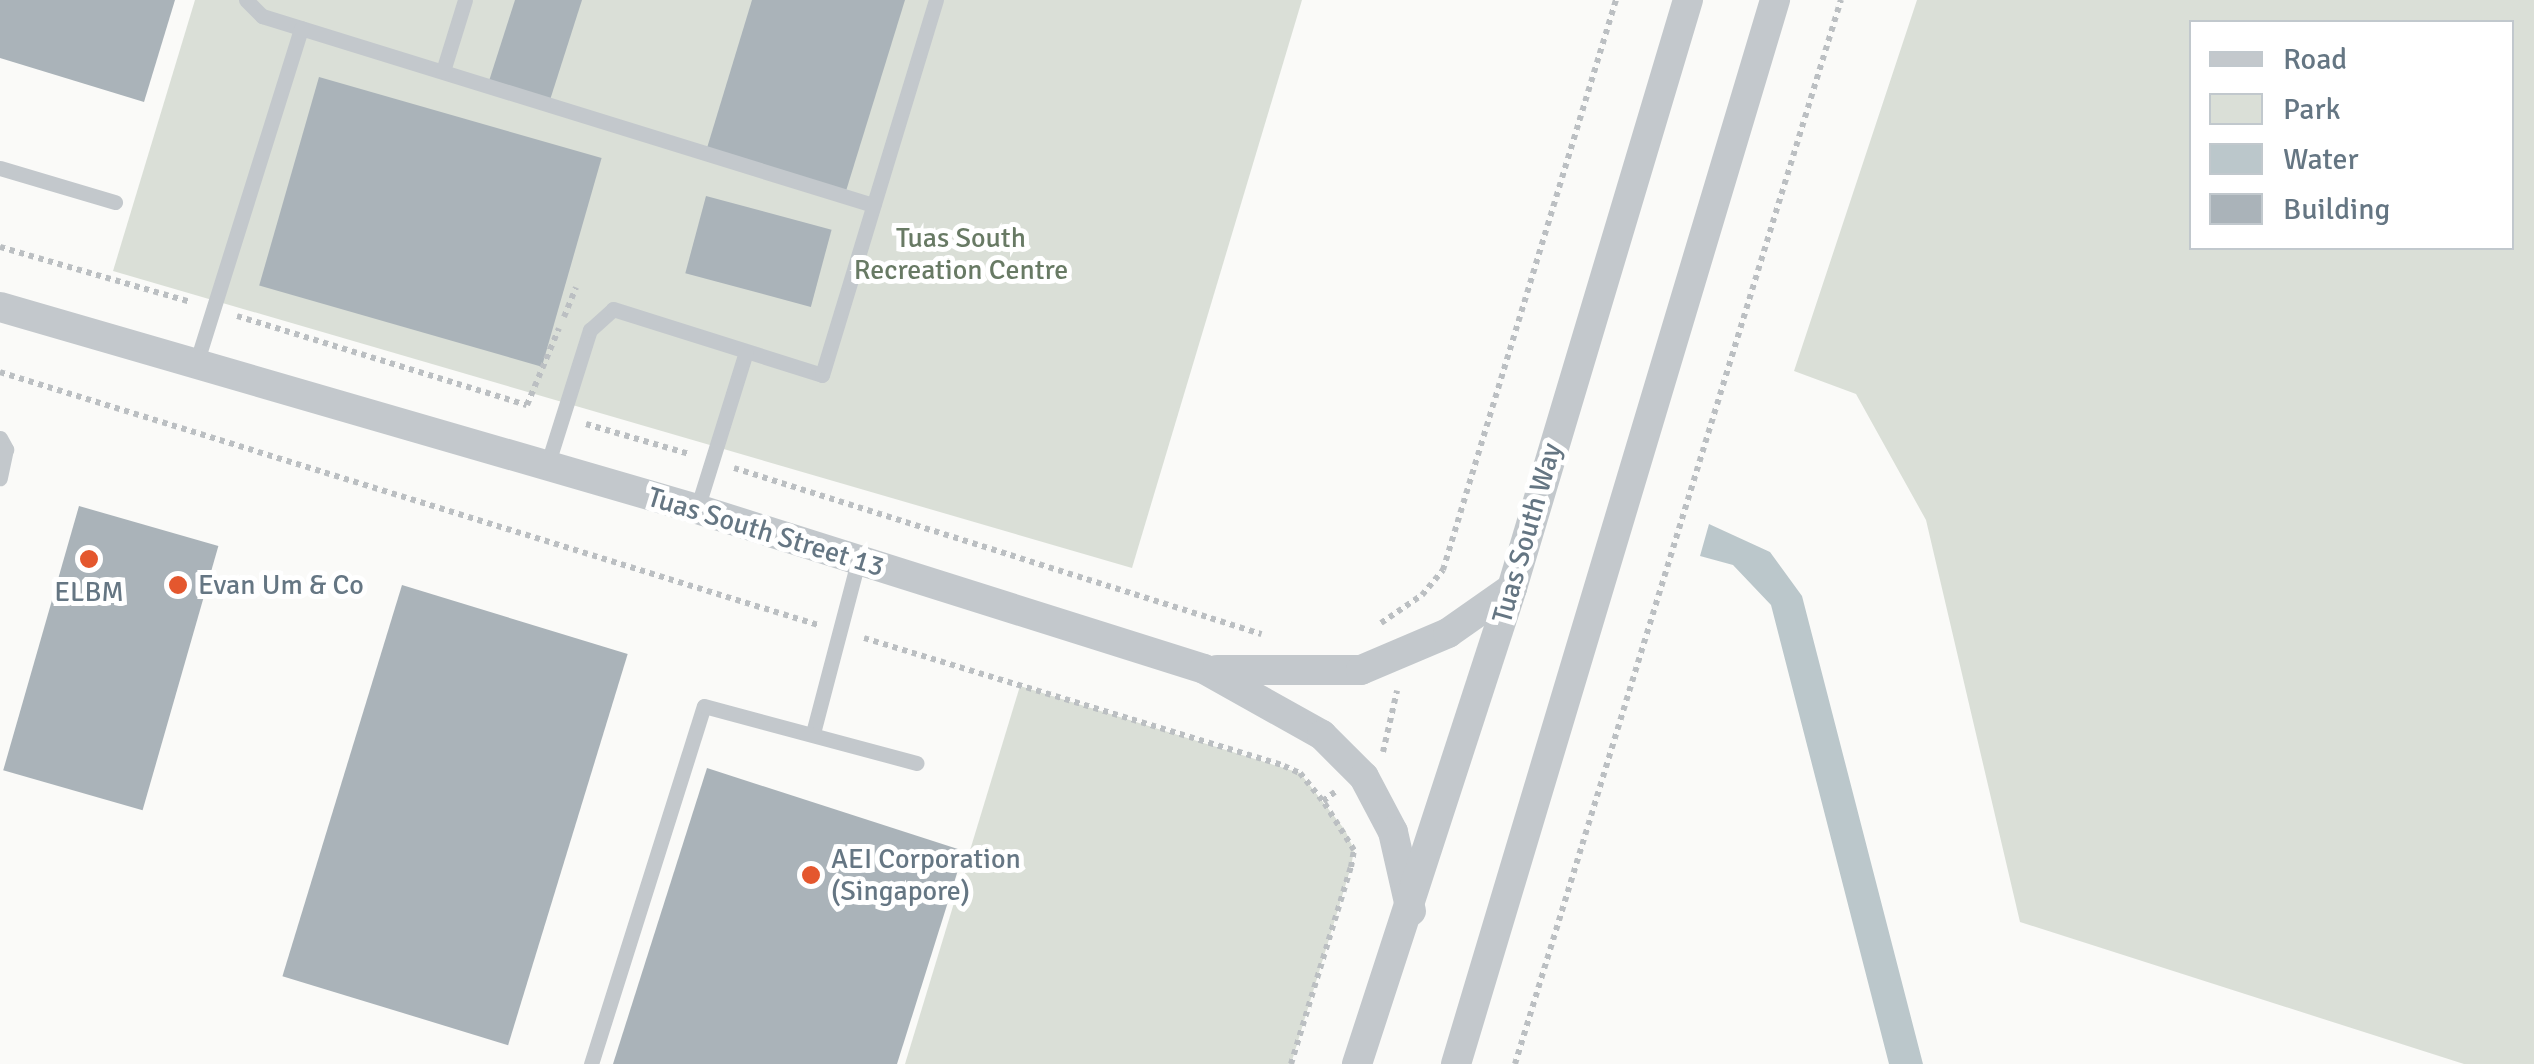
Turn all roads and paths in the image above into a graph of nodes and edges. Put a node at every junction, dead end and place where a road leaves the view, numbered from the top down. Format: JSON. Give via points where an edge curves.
{"nodes":[{"id":1,"x":246,"y":0,"type":"edge"},
{"id":2,"x":465,"y":0,"type":"edge"},
{"id":3,"x":936,"y":0,"type":"edge"},
{"id":4,"x":1616,"y":0,"type":"edge"},
{"id":5,"x":1688,"y":0,"type":"edge"},
{"id":6,"x":1775,"y":0,"type":"edge"},
{"id":7,"x":1842,"y":0,"type":"edge"},
{"id":8,"x":302,"y":28,"type":"junction"},
{"id":9,"x":443,"y":72,"type":"junction"},
{"id":10,"x":0,"y":168,"type":"edge"},
{"id":11,"x":114,"y":202,"type":"dead end"},
{"id":12,"x":873,"y":205,"type":"junction"},
{"id":13,"x":0,"y":247,"type":"edge"},
{"id":14,"x":576,"y":287,"type":"dead end"},
{"id":15,"x":0,"y":308,"type":"edge"},
{"id":16,"x":214,"y":308,"type":"junction"},
{"id":17,"x":746,"y":352,"type":"junction"},
{"id":18,"x":196,"y":364,"type":"junction"},
{"id":19,"x":0,"y":372,"type":"edge"},
{"id":20,"x":528,"y":405,"type":"junction"},
{"id":21,"x":562,"y":417,"type":"junction"},
{"id":22,"x":0,"y":438,"type":"edge"},
{"id":23,"x":712,"y":461,"type":"junction"},
{"id":24,"x":547,"y":466,"type":"junction"},
{"id":25,"x":0,"y":478,"type":"edge"},
{"id":26,"x":696,"y":509,"type":"junction"},
{"id":27,"x":858,"y":561,"type":"junction"},
{"id":28,"x":1512,"y":588,"type":"junction"},
{"id":29,"x":840,"y":631,"type":"junction"},
{"id":30,"x":1270,"y":636,"type":"dead end"},
{"id":31,"x":1392,"y":661,"type":"junction"},
{"id":32,"x":1204,"y":669,"type":"junction"},
{"id":33,"x":813,"y":733,"type":"junction"},
{"id":34,"x":917,"y":763,"type":"dead end"},
{"id":35,"x":1359,"y":772,"type":"junction"},
{"id":36,"x":1324,"y":801,"type":"junction"},
{"id":37,"x":1411,"y":911,"type":"junction"},
{"id":38,"x":592,"y":1064,"type":"edge"},
{"id":39,"x":1291,"y":1064,"type":"edge"},
{"id":40,"x":1357,"y":1064,"type":"edge"},
{"id":41,"x":1456,"y":1064,"type":"edge"},
{"id":42,"x":1515,"y":1064,"type":"edge"}],
"edges":[{"from":1,"to":8,"type":"lane","via":[[262,16]]},
{"from":2,"to":9,"type":"lane"},
{"from":3,"to":12,"type":"lane"},
{"from":4,"to":31,"type":"path","via":[[1443,570],[1378,627]]},
{"from":5,"to":28,"type":"street","name":"Tuas South Way"},
{"from":6,"to":41,"type":"street"},
{"from":7,"to":42,"type":"path"},
{"from":8,"to":9,"type":"lane"},
{"from":8,"to":16,"type":"lane"},
{"from":9,"to":12,"type":"lane"},
{"from":10,"to":11,"type":"lane"},
{"from":12,"to":17,"type":"lane","via":[[822,375]]},
{"from":13,"to":16,"type":"path"},
{"from":14,"to":20,"type":"path"},
{"from":15,"to":18,"type":"street","name":"Tuas South Street 13"},
{"from":16,"to":18,"type":"lane"},
{"from":16,"to":20,"type":"path"},
{"from":17,"to":21,"type":"lane","via":[[613,310],[590,330]]},
{"from":17,"to":23,"type":"lane"},
{"from":18,"to":24,"type":"street","name":"Tuas South Street 13"},
{"from":19,"to":29,"type":"path"},
{"from":20,"to":21,"type":"path"},
{"from":21,"to":23,"type":"path"},
{"from":21,"to":24,"type":"lane"},
{"from":22,"to":25,"type":"lane","via":[[6,449]]},
{"from":23,"to":26,"type":"lane"},
{"from":23,"to":30,"type":"path"},
{"from":24,"to":26,"type":"street","name":"Tuas South Street 13"},
{"from":26,"to":27,"type":"street","name":"Tuas South Street 13"},
{"from":27,"to":29,"type":"lane"},
{"from":27,"to":32,"type":"street","name":"Tuas South Street 13"},
{"from":28,"to":31,"type":"street","via":[[1448,633]]},
{"from":28,"to":37,"type":"street","name":"Tuas South Way"},
{"from":29,"to":33,"type":"lane"},
{"from":29,"to":36,"type":"path","via":[[1284,766],[1300,773]]},
{"from":31,"to":32,"type":"street","via":[[1344,670]]},
{"from":31,"to":35,"type":"path","via":[[1397,688],[1385,749]]},
{"from":32,"to":35,"type":"street","name":"Tuas South Street 13","via":[[1322,735]]},
{"from":33,"to":34,"type":"lane"},
{"from":33,"to":38,"type":"lane","via":[[720,706],[698,713]]},
{"from":35,"to":36,"type":"path"},
{"from":35,"to":37,"type":"street","name":"Tuas South Street 13","via":[[1393,832]]},
{"from":36,"to":39,"type":"path","via":[[1354,850]]},
{"from":37,"to":40,"type":"street","name":"Tuas South Way"}]}
